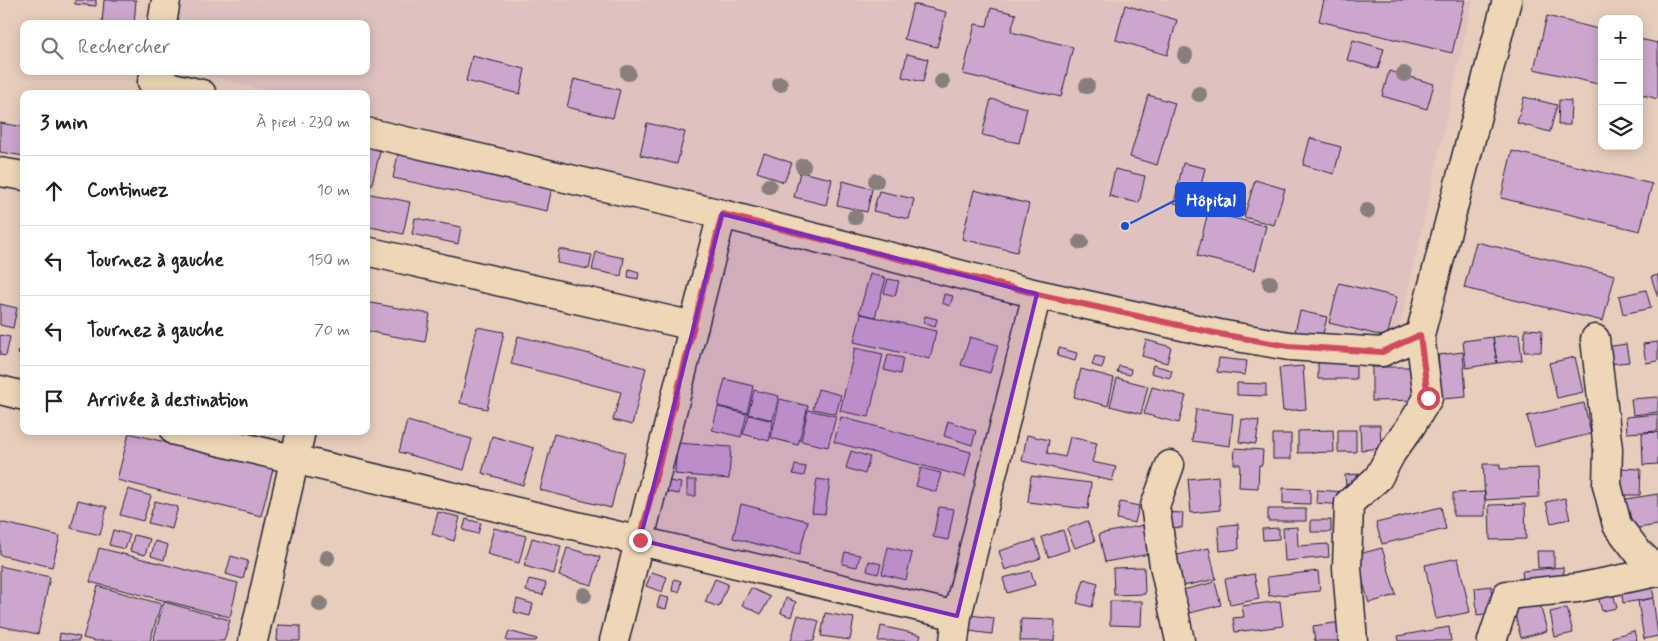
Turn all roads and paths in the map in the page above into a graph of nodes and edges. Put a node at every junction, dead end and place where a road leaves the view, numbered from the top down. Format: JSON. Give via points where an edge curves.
{"nodes":[{"id":1,"x":166,"y":0,"type":"edge"},
{"id":2,"x":1507,"y":0,"type":"edge"},
{"id":3,"x":163,"y":20,"type":"edge"},
{"id":4,"x":153,"y":82,"type":"edge"},
{"id":5,"x":186,"y":90,"type":"edge"},
{"id":6,"x":370,"y":133,"type":"edge"},
{"id":7,"x":0,"y":172,"type":"edge"},
{"id":8,"x":20,"y":175,"type":"edge"},
{"id":9,"x":722,"y":214,"type":"junction"},
{"id":10,"x":370,"y":252,"type":"edge"},
{"id":11,"x":1037,"y":294,"type":"junction"},
{"id":12,"x":694,"y":326,"type":"junction"},
{"id":13,"x":1420,"y":335,"type":"junction"},
{"id":14,"x":1595,"y":340,"type":"dead end"},
{"id":15,"x":0,"y":390,"type":"edge"},
{"id":16,"x":20,"y":395,"type":"edge"},
{"id":17,"x":192,"y":435,"type":"edge"},
{"id":18,"x":300,"y":435,"type":"edge"},
{"id":19,"x":295,"y":459,"type":"junction"},
{"id":20,"x":1170,"y":465,"type":"dead end"},
{"id":21,"x":640,"y":540,"type":"junction"},
{"id":22,"x":1658,"y":572,"type":"edge"},
{"id":23,"x":956,"y":628,"type":"edge"},
{"id":24,"x":254,"y":641,"type":"edge"},
{"id":25,"x":614,"y":641,"type":"edge"},
{"id":26,"x":1180,"y":641,"type":"edge"},
{"id":27,"x":1354,"y":641,"type":"edge"},
{"id":28,"x":1492,"y":641,"type":"edge"}],
"edges":[{"from":1,"to":3,"type":"street"},
{"from":2,"to":13,"type":"street"},
{"from":4,"to":5,"type":"street"},
{"from":6,"to":9,"type":"street"},
{"from":7,"to":8,"type":"street"},
{"from":9,"to":11,"type":"street"},
{"from":9,"to":12,"type":"street"},
{"from":10,"to":12,"type":"street"},
{"from":11,"to":13,"type":"street","via":[[1288,346],[1382,352]]},
{"from":11,"to":23,"type":"street"},
{"from":12,"to":21,"type":"street"},
{"from":13,"to":27,"type":"street","via":[[1428,398],[1378,478],[1349,503],[1347,568]]},
{"from":14,"to":22,"type":"street","via":[[1608,449],[1607,485],[1617,525]]},
{"from":15,"to":16,"type":"street"},
{"from":17,"to":19,"type":"street"},
{"from":18,"to":19,"type":"street"},
{"from":19,"to":21,"type":"street"},
{"from":19,"to":24,"type":"street"},
{"from":20,"to":26,"type":"street","via":[[1155,506]]},
{"from":21,"to":23,"type":"street"},
{"from":21,"to":25,"type":"street"},
{"from":22,"to":28,"type":"street","via":[[1577,588],[1507,595]]}]}
